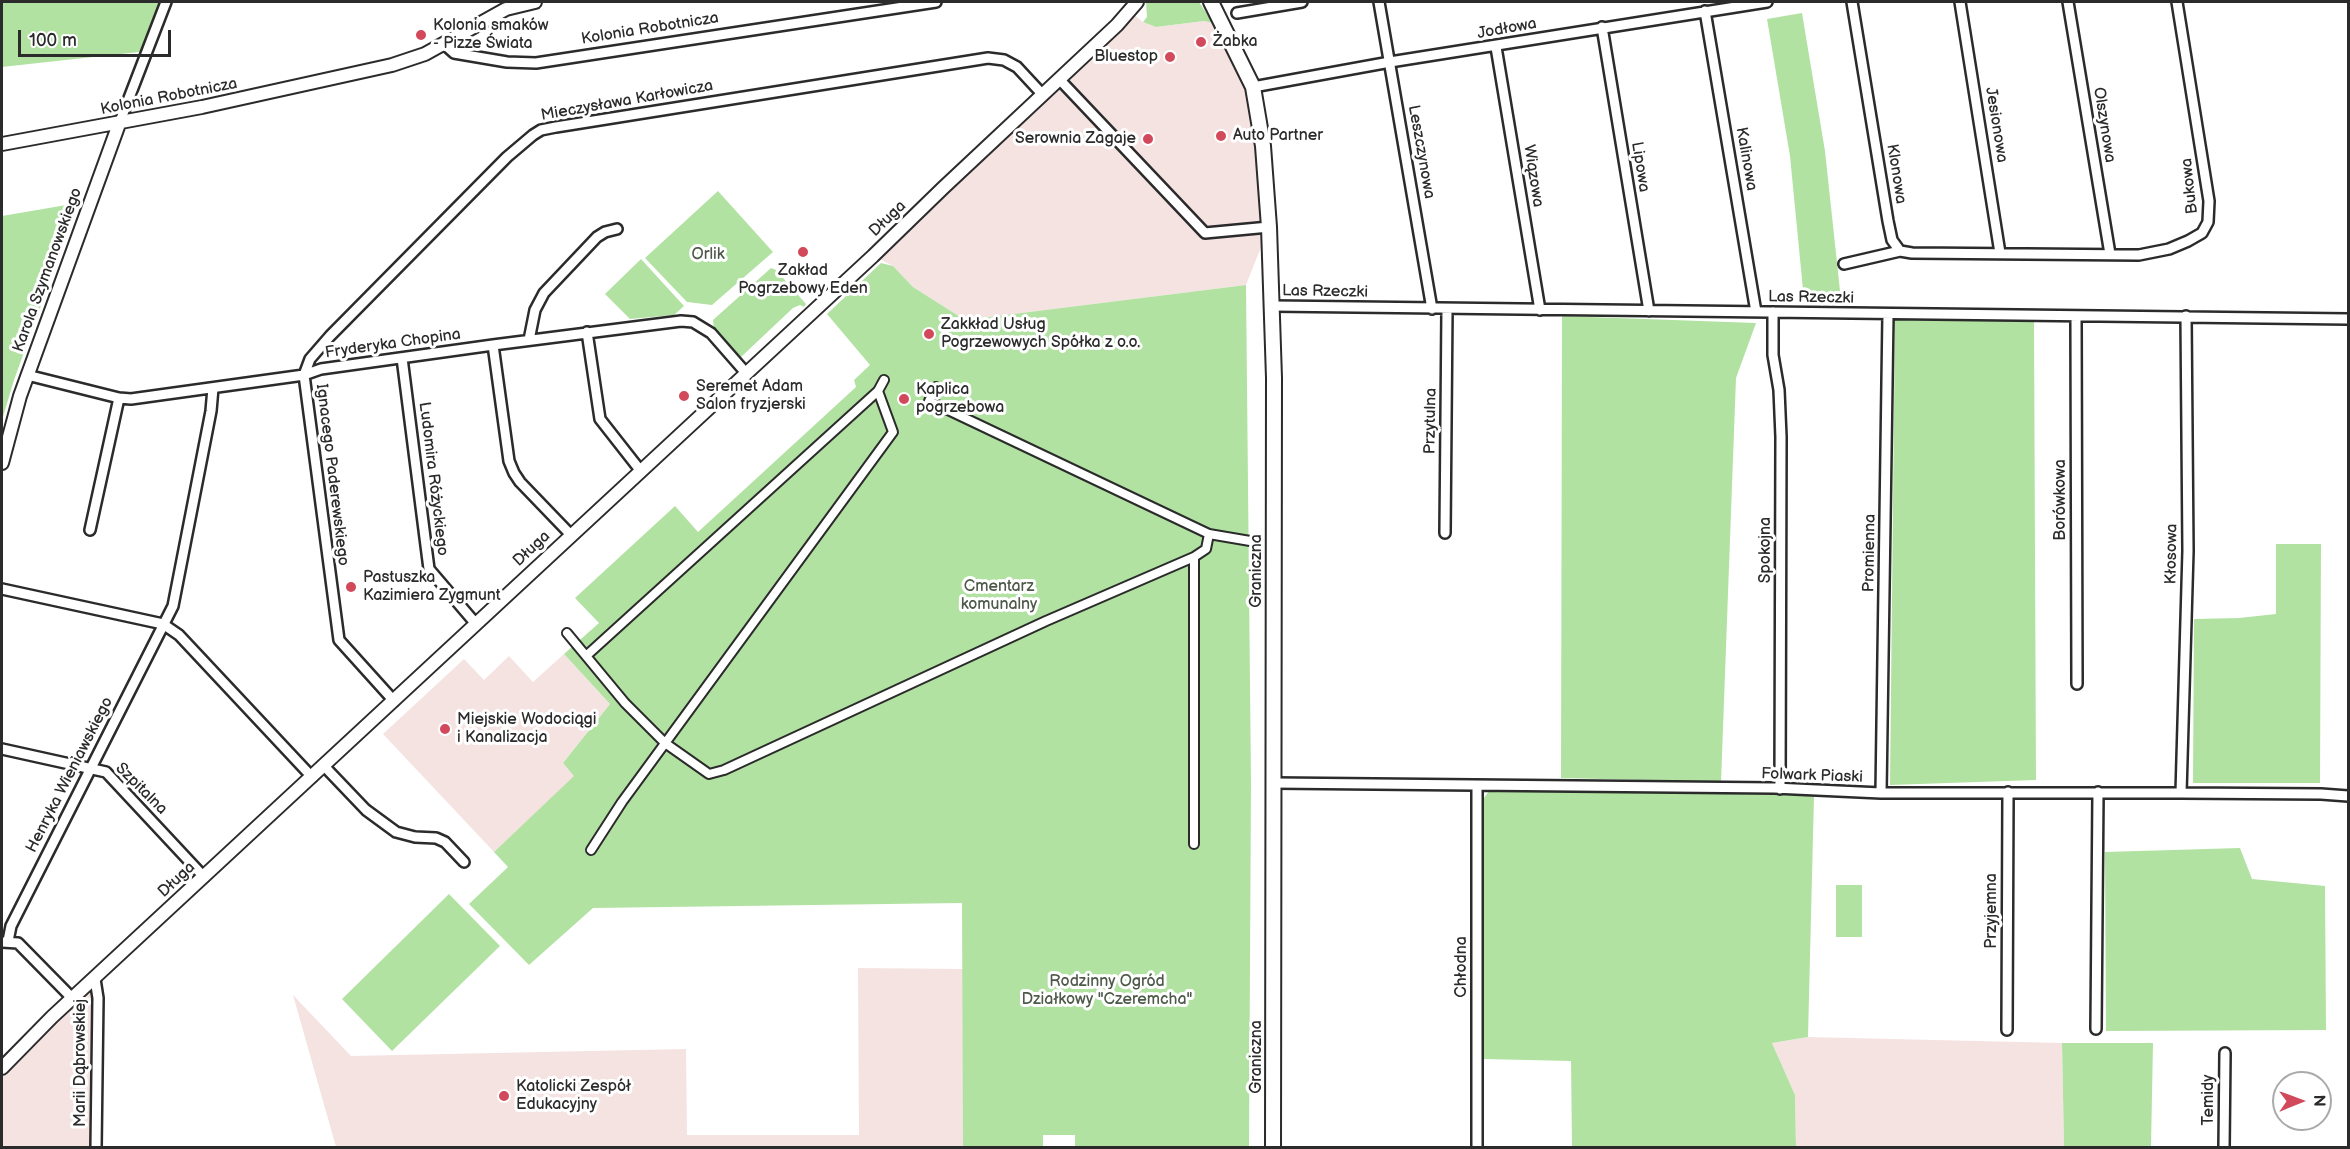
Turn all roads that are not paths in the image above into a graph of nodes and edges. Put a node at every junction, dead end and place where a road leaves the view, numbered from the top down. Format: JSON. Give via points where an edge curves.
{"nodes":[{"id":1,"x":166,"y":2,"type":"edge"},
{"id":2,"x":535,"y":2,"type":"edge"},
{"id":3,"x":936,"y":2,"type":"edge"},
{"id":4,"x":1302,"y":2,"type":"edge"},
{"id":5,"x":1379,"y":2,"type":"edge"},
{"id":6,"x":1767,"y":2,"type":"edge"},
{"id":7,"x":1852,"y":2,"type":"edge"},
{"id":8,"x":1960,"y":2,"type":"edge"},
{"id":9,"x":2068,"y":2,"type":"edge"},
{"id":10,"x":2177,"y":2,"type":"edge"},
{"id":11,"x":1211,"y":3,"type":"edge"},
{"id":12,"x":1133,"y":4,"type":"edge"},
{"id":13,"x":1705,"y":11,"type":"junction"},
{"id":14,"x":1237,"y":13,"type":"dead end"},
{"id":15,"x":1602,"y":27,"type":"junction"},
{"id":16,"x":444,"y":44,"type":"junction"},
{"id":17,"x":1496,"y":46,"type":"junction"},
{"id":18,"x":1390,"y":62,"type":"junction"},
{"id":19,"x":1060,"y":80,"type":"junction"},
{"id":20,"x":1253,"y":87,"type":"junction"},
{"id":21,"x":1043,"y":95,"type":"junction"},
{"id":22,"x":119,"y":124,"type":"junction"},
{"id":23,"x":2,"y":144,"type":"edge"},
{"id":24,"x":1269,"y":227,"type":"junction"},
{"id":25,"x":617,"y":229,"type":"dead end"},
{"id":26,"x":1900,"y":251,"type":"junction"},
{"id":27,"x":2000,"y":253,"type":"junction"},
{"id":28,"x":2110,"y":254,"type":"junction"},
{"id":29,"x":1844,"y":264,"type":"dead end"},
{"id":30,"x":1273,"y":306,"type":"junction"},
{"id":31,"x":1432,"y":309,"type":"junction"},
{"id":32,"x":1447,"y":309,"type":"junction"},
{"id":33,"x":1540,"y":310,"type":"junction"},
{"id":34,"x":1649,"y":311,"type":"junction"},
{"id":35,"x":1756,"y":312,"type":"junction"},
{"id":36,"x":1773,"y":312,"type":"junction"},
{"id":37,"x":1888,"y":314,"type":"junction"},
{"id":38,"x":2076,"y":316,"type":"junction"},
{"id":39,"x":2186,"y":316,"type":"junction"},
{"id":40,"x":2349,"y":319,"type":"edge"},
{"id":41,"x":587,"y":332,"type":"junction"},
{"id":42,"x":529,"y":340,"type":"junction"},
{"id":43,"x":493,"y":345,"type":"junction"},
{"id":44,"x":402,"y":358,"type":"junction"},
{"id":45,"x":746,"y":373,"type":"junction"},
{"id":46,"x":27,"y":375,"type":"junction"},
{"id":47,"x":304,"y":375,"type":"junction"},
{"id":48,"x":884,"y":380,"type":"dead end"},
{"id":49,"x":936,"y":387,"type":"dead end"},
{"id":50,"x":213,"y":388,"type":"junction"},
{"id":51,"x":878,"y":391,"type":"junction"},
{"id":52,"x":118,"y":399,"type":"junction"},
{"id":53,"x":2,"y":463,"type":"edge"},
{"id":54,"x":640,"y":470,"type":"junction"},
{"id":55,"x":90,"y":530,"type":"dead end"},
{"id":56,"x":1444,"y":533,"type":"dead end"},
{"id":57,"x":1209,"y":534,"type":"junction"},
{"id":58,"x":571,"y":535,"type":"junction"},
{"id":59,"x":1256,"y":542,"type":"dead end"},
{"id":60,"x":1194,"y":557,"type":"junction"},
{"id":61,"x":2,"y":589,"type":"edge"},
{"id":62,"x":163,"y":624,"type":"junction"},
{"id":63,"x":476,"y":624,"type":"junction"},
{"id":64,"x":567,"y":633,"type":"dead end"},
{"id":65,"x":586,"y":656,"type":"junction"},
{"id":66,"x":2077,"y":684,"type":"dead end"},
{"id":67,"x":394,"y":701,"type":"junction"},
{"id":68,"x":665,"y":743,"type":"junction"},
{"id":69,"x":2,"y":749,"type":"edge"},
{"id":70,"x":324,"y":766,"type":"junction"},
{"id":71,"x":91,"y":768,"type":"junction"},
{"id":72,"x":312,"y":777,"type":"junction"},
{"id":73,"x":1274,"y":783,"type":"junction"},
{"id":74,"x":1477,"y":786,"type":"junction"},
{"id":75,"x":1780,"y":789,"type":"junction"},
{"id":76,"x":2008,"y":792,"type":"junction"},
{"id":77,"x":2098,"y":792,"type":"junction"},
{"id":78,"x":2181,"y":793,"type":"junction"},
{"id":79,"x":1881,"y":794,"type":"junction"},
{"id":80,"x":2349,"y":796,"type":"edge"},
{"id":81,"x":1194,"y":844,"type":"dead end"},
{"id":82,"x":591,"y":850,"type":"dead end"},
{"id":83,"x":464,"y":862,"type":"dead end"},
{"id":84,"x":204,"y":877,"type":"junction"},
{"id":85,"x":5,"y":941,"type":"edge"},
{"id":86,"x":95,"y":979,"type":"junction"},
{"id":87,"x":73,"y":999,"type":"junction"},
{"id":88,"x":2096,"y":1029,"type":"dead end"},
{"id":89,"x":2007,"y":1030,"type":"dead end"},
{"id":90,"x":2225,"y":1053,"type":"dead end"},
{"id":91,"x":2,"y":1068,"type":"edge"},
{"id":92,"x":96,"y":1148,"type":"edge"},
{"id":93,"x":1273,"y":1148,"type":"edge"},
{"id":94,"x":1477,"y":1148,"type":"edge"},
{"id":95,"x":2224,"y":1148,"type":"edge"}],
"edges":[{"from":1,"to":22,"type":"street"},
{"from":2,"to":16,"type":"street","name":"Kolonia Robotnicza","via":[[506,9]]},
{"from":3,"to":16,"type":"street","name":"Kolonia Robotnicza","via":[[536,63],[454,53]]},
{"from":4,"to":14,"type":"street"},
{"from":5,"to":18,"type":"street","name":"Leszczynowa"},
{"from":6,"to":13,"type":"street","name":"Jodłowa"},
{"from":7,"to":26,"type":"street","name":"Klonowa","via":[[1888,221],[1892,240]]},
{"from":8,"to":27,"type":"street","name":"Jesionowa"},
{"from":9,"to":28,"type":"street","name":"Olszynowa"},
{"from":10,"to":28,"type":"street","name":"Bukowa","via":[[2209,201],[2208,222],[2202,233],[2169,249],[2139,255]]},
{"from":11,"to":20,"type":"main road","name":"Graniczna"},
{"from":12,"to":19,"type":"street","name":"Długa","via":[[1117,25]]},
{"from":13,"to":15,"type":"street","name":"Jodłowa"},
{"from":13,"to":35,"type":"street","name":"Kalinowa"},
{"from":15,"to":17,"type":"street","name":"Jodłowa"},
{"from":15,"to":34,"type":"street","name":"Lipowa"},
{"from":16,"to":22,"type":"street","name":"Kolonia Robotnicza","via":[[392,65]]},
{"from":17,"to":18,"type":"street","name":"Jodłowa"},
{"from":17,"to":33,"type":"street","name":"Wiązowa"},
{"from":18,"to":20,"type":"street","name":"Jodłowa"},
{"from":18,"to":31,"type":"street","name":"Leszczynowa"},
{"from":19,"to":21,"type":"street","name":"Długa"},
{"from":19,"to":24,"type":"street","via":[[1205,233]]},
{"from":20,"to":24,"type":"main road","name":"Graniczna","via":[[1263,146]]},
{"from":21,"to":45,"type":"street","name":"Długa"},
{"from":21,"to":47,"type":"street","name":"Mieczysława Karłowicza","via":[[1017,67],[988,58],[541,130],[507,157],[330,336],[310,359]]},
{"from":22,"to":23,"type":"street","name":"Kolonia Robotnicza"},
{"from":22,"to":46,"type":"street","name":"Karola Szymanowskiego"},
{"from":24,"to":30,"type":"main road","name":"Graniczna"},
{"from":25,"to":42,"type":"street","via":[[597,237],[544,293],[535,310]]},
{"from":26,"to":27,"type":"street"},
{"from":26,"to":29,"type":"street"},
{"from":27,"to":28,"type":"street","name":"Bukowa"},
{"from":30,"to":31,"type":"street","name":"Las Rzeczki"},
{"from":30,"to":73,"type":"main road","name":"Graniczna"},
{"from":31,"to":32,"type":"street","name":"Las Rzeczki"},
{"from":32,"to":33,"type":"street","name":"Las Rzeczki"},
{"from":32,"to":56,"type":"street","name":"Przytulna"},
{"from":33,"to":34,"type":"street","name":"Las Rzeczki"},
{"from":34,"to":35,"type":"street","name":"Las Rzeczki"},
{"from":35,"to":36,"type":"street","name":"Las Rzeczki"},
{"from":36,"to":37,"type":"street","name":"Las Rzeczki"},
{"from":36,"to":75,"type":"street","name":"Spokojna","via":[[1781,437]]},
{"from":37,"to":38,"type":"street","name":"Las Rzeczki"},
{"from":37,"to":79,"type":"street","name":"Promienna"},
{"from":38,"to":39,"type":"street","name":"Las Rzeczki"},
{"from":38,"to":66,"type":"street","name":"Borówkowa"},
{"from":39,"to":40,"type":"street","name":"Las Rzeczki"},
{"from":39,"to":78,"type":"street","name":"Kłosowa","via":[[2188,551]]},
{"from":41,"to":42,"type":"street","name":"Fryderyka Chopina"},
{"from":41,"to":45,"type":"street","name":"Fryderyka Chopina","via":[[693,322],[711,333]]},
{"from":41,"to":54,"type":"street","via":[[600,419]]},
{"from":42,"to":43,"type":"street","name":"Fryderyka Chopina"},
{"from":43,"to":44,"type":"street","name":"Fryderyka Chopina"},
{"from":43,"to":58,"type":"street","via":[[509,461],[520,482]]},
{"from":44,"to":47,"type":"street","name":"Fryderyka Chopina","via":[[321,369]]},
{"from":44,"to":63,"type":"street","name":"Ludomira Różyckiego","via":[[429,569]]},
{"from":45,"to":54,"type":"street","name":"Długa"},
{"from":46,"to":52,"type":"street","name":"Fryderyka Chopina"},
{"from":46,"to":53,"type":"street","name":"Karola Szymanowskiego"},
{"from":47,"to":50,"type":"street","name":"Fryderyka Chopina"},
{"from":47,"to":67,"type":"street","name":"Ignacego Paderewskiego","via":[[339,640]]},
{"from":48,"to":51,"type":"street"},
{"from":49,"to":57,"type":"street","via":[[929,401]]},
{"from":50,"to":52,"type":"street","name":"Fryderyka Chopina"},
{"from":50,"to":62,"type":"street","name":"Henryka Wieniawskiego","via":[[173,606]]},
{"from":51,"to":65,"type":"street"},
{"from":51,"to":68,"type":"street","via":[[893,432]]},
{"from":52,"to":55,"type":"street"},
{"from":54,"to":58,"type":"street","name":"Długa"},
{"from":57,"to":59,"type":"street"},
{"from":57,"to":60,"type":"street","via":[[1206,549]]},
{"from":58,"to":63,"type":"street","name":"Długa"},
{"from":60,"to":68,"type":"street","via":[[724,770],[709,774]]},
{"from":60,"to":81,"type":"street"},
{"from":61,"to":62,"type":"street"},
{"from":62,"to":71,"type":"street","name":"Henryka Wieniawskiego"},
{"from":62,"to":72,"type":"street","via":[[179,635]]},
{"from":63,"to":67,"type":"street","name":"Długa"},
{"from":64,"to":65,"type":"street"},
{"from":65,"to":68,"type":"street"},
{"from":67,"to":70,"type":"street","name":"Długa"},
{"from":68,"to":82,"type":"street"},
{"from":69,"to":71,"type":"street","name":"Szpitalna"},
{"from":70,"to":72,"type":"street","name":"Długa"},
{"from":70,"to":83,"type":"street","via":[[366,810],[396,832],[436,838]]},
{"from":71,"to":84,"type":"street","name":"Szpitalna","via":[[106,772]]},
{"from":71,"to":85,"type":"street","name":"Henryka Wieniawskiego"},
{"from":72,"to":84,"type":"street","name":"Długa"},
{"from":73,"to":74,"type":"street","name":"Folwark Piaski"},
{"from":73,"to":93,"type":"main road","name":"Graniczna"},
{"from":74,"to":75,"type":"street","name":"Folwark Piaski"},
{"from":74,"to":94,"type":"street","name":"Chłodna"},
{"from":75,"to":79,"type":"street","name":"Folwark Piaski"},
{"from":76,"to":77,"type":"street","name":"Folwark Piaski"},
{"from":76,"to":79,"type":"street","name":"Folwark Piaski"},
{"from":76,"to":89,"type":"street","name":"Przyjemna"},
{"from":77,"to":78,"type":"street","name":"Folwark Piaski"},
{"from":77,"to":88,"type":"street"},
{"from":78,"to":80,"type":"street","name":"Folwark Piaski"},
{"from":84,"to":86,"type":"street","name":"Długa"},
{"from":85,"to":87,"type":"street","via":[[18,943]]},
{"from":86,"to":87,"type":"street","name":"Długa"},
{"from":86,"to":92,"type":"street","name":"Marii Dąbrowskiej"},
{"from":87,"to":91,"type":"street","name":"Długa"},
{"from":90,"to":95,"type":"street","name":"Temidy"}]}
